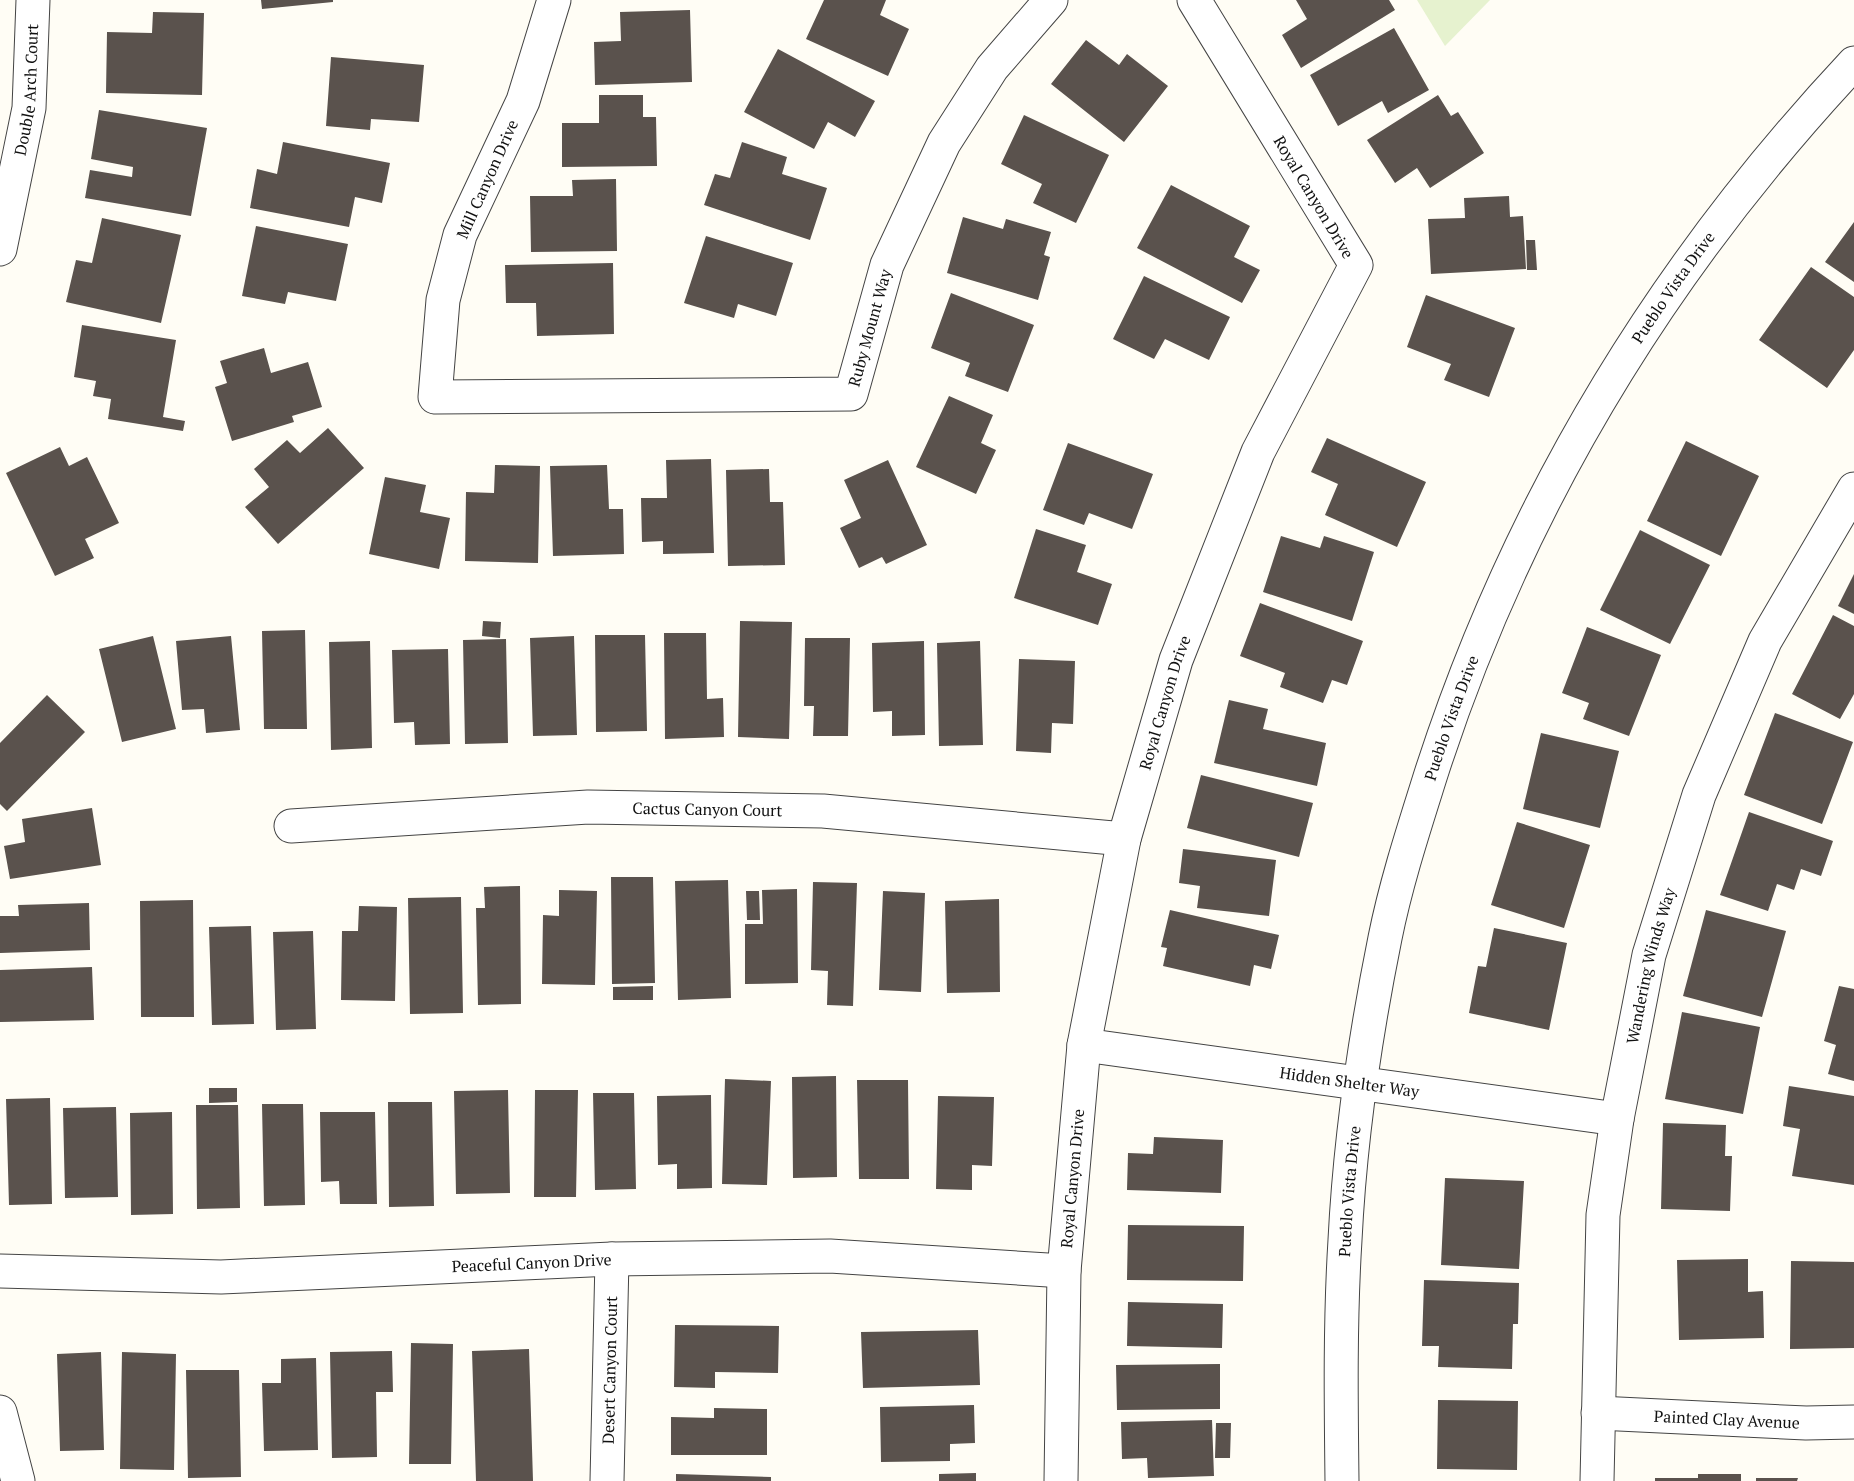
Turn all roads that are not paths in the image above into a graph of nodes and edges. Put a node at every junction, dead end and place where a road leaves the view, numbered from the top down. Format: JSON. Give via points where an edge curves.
{"nodes":[{"id":1,"x":33,"y":0,"type":"edge"},
{"id":2,"x":554,"y":0,"type":"edge"},
{"id":3,"x":1051,"y":0,"type":"edge"},
{"id":4,"x":1194,"y":0,"type":"edge"},
{"id":5,"x":1854,"y":63,"type":"edge"},
{"id":6,"x":0,"y":249,"type":"edge"},
{"id":7,"x":435,"y":397,"type":"joint"},
{"id":8,"x":1854,"y":489,"type":"edge"},
{"id":9,"x":291,"y":826,"type":"dead end"},
{"id":10,"x":1124,"y":839,"type":"junction"},
{"id":11,"x":1084,"y":1045,"type":"junction"},
{"id":12,"x":1360,"y":1083,"type":"junction"},
{"id":13,"x":1617,"y":1119,"type":"junction"},
{"id":14,"x":612,"y":1260,"type":"junction"},
{"id":15,"x":1064,"y":1270,"type":"junction"},
{"id":16,"x":0,"y":1271,"type":"edge"},
{"id":17,"x":0,"y":1412,"type":"edge"},
{"id":18,"x":1598,"y":1413,"type":"junction"},
{"id":19,"x":1854,"y":1422,"type":"edge"},
{"id":20,"x":18,"y":1481,"type":"edge"},
{"id":21,"x":607,"y":1481,"type":"edge"},
{"id":22,"x":1061,"y":1481,"type":"edge"},
{"id":23,"x":1342,"y":1481,"type":"edge"},
{"id":24,"x":1597,"y":1481,"type":"edge"}],
"edges":[{"from":1,"to":6,"type":"street","name":"Double Arch Court","via":[[29,108]]},
{"from":2,"to":7,"type":"street","name":"Mill Canyon Drive","via":[[523,101],[460,235],[444,300]]},
{"from":3,"to":7,"type":"street","name":"Ruby Mount Way","via":[[992,68],[944,143],[887,265],[851,394]]},
{"from":4,"to":10,"type":"street","name":"Royal Canyon Drive","via":[[1356,265],[1258,452],[1176,660]]},
{"from":5,"to":12,"type":"street","name":"Pueblo Vista Drive","via":[[1762,167],[1651,317],[1575,440],[1520,547],[1469,664],[1409,843],[1385,935]]},
{"from":8,"to":13,"type":"street","name":"Wandering Winds Way","via":[[1765,641],[1699,795],[1649,955]]},
{"from":9,"to":10,"type":"street","name":"Cactus Canyon Court","via":[[588,807],[658,808],[823,811]]},
{"from":10,"to":11,"type":"street","name":"Royal Canyon Drive"},
{"from":11,"to":12,"type":"street","name":"Hidden Shelter Way"},
{"from":11,"to":15,"type":"street","name":"Royal Canyon Drive"},
{"from":12,"to":13,"type":"street","name":"Hidden Shelter Way"},
{"from":12,"to":23,"type":"street","name":"Pueblo Vista Drive","via":[[1344,1261]]},
{"from":13,"to":18,"type":"street","name":"Wandering Winds Way","via":[[1603,1215]]},
{"from":14,"to":15,"type":"street","name":"Peaceful Canyon Drive","via":[[830,1256]]},
{"from":14,"to":16,"type":"street","name":"Peaceful Canyon Drive","via":[[221,1277]]},
{"from":14,"to":21,"type":"street","name":"Desert Canyon Court"},
{"from":15,"to":22,"type":"street","name":"Royal Canyon Drive"},
{"from":17,"to":20,"type":"street"},
{"from":18,"to":19,"type":"street","name":"Painted Clay Avenue"},
{"from":18,"to":24,"type":"street","name":"Wandering Winds Way"}]}
